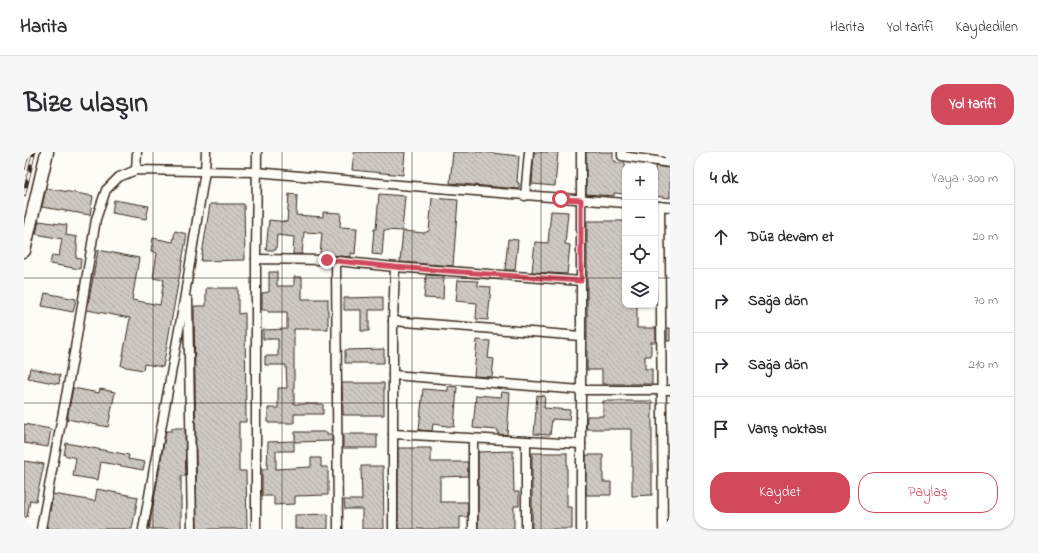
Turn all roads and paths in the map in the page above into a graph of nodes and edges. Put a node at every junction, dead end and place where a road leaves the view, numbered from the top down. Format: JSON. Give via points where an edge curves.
{"nodes":[{"id":1,"x":47,"y":152,"type":"edge"},
{"id":2,"x":137,"y":152,"type":"edge"},
{"id":3,"x":206,"y":152,"type":"edge"},
{"id":4,"x":257,"y":152,"type":"edge"},
{"id":5,"x":528,"y":152,"type":"edge"},
{"id":6,"x":581,"y":152,"type":"edge"},
{"id":7,"x":622,"y":152,"type":"edge"},
{"id":8,"x":670,"y":163,"type":"edge"},
{"id":9,"x":136,"y":170,"type":"junction"},
{"id":10,"x":206,"y":171,"type":"junction"},
{"id":11,"x":256,"y":172,"type":"junction"},
{"id":12,"x":525,"y":196,"type":"junction"},
{"id":13,"x":581,"y":200,"type":"junction"},
{"id":14,"x":622,"y":203,"type":"edge"},
{"id":15,"x":658,"y":206,"type":"edge"},
{"id":16,"x":670,"y":207,"type":"edge"},
{"id":17,"x":24,"y":251,"type":"edge"},
{"id":18,"x":256,"y":259,"type":"junction"},
{"id":19,"x":336,"y":261,"type":"junction"},
{"id":20,"x":395,"y":267,"type":"junction"},
{"id":21,"x":188,"y":280,"type":"junction"},
{"id":22,"x":581,"y":281,"type":"junction"},
{"id":23,"x":393,"y":321,"type":"junction"},
{"id":24,"x":581,"y":336,"type":"junction"},
{"id":25,"x":393,"y":376,"type":"junction"},
{"id":26,"x":581,"y":390,"type":"junction"},
{"id":27,"x":666,"y":390,"type":"edge"},
{"id":28,"x":393,"y":434,"type":"junction"},
{"id":29,"x":473,"y":439,"type":"junction"},
{"id":30,"x":526,"y":441,"type":"junction"},
{"id":31,"x":581,"y":444,"type":"junction"},
{"id":32,"x":41,"y":529,"type":"edge"},
{"id":33,"x":143,"y":529,"type":"edge"},
{"id":34,"x":192,"y":529,"type":"edge"},
{"id":35,"x":256,"y":529,"type":"edge"},
{"id":36,"x":338,"y":529,"type":"edge"},
{"id":37,"x":393,"y":529,"type":"edge"},
{"id":38,"x":473,"y":529,"type":"edge"},
{"id":39,"x":526,"y":529,"type":"edge"},
{"id":40,"x":581,"y":529,"type":"edge"},
{"id":41,"x":663,"y":529,"type":"edge"}],
"edges":[{"from":1,"to":17,"type":"street"},
{"from":2,"to":9,"type":"street"},
{"from":3,"to":10,"type":"street"},
{"from":4,"to":11,"type":"street"},
{"from":5,"to":12,"type":"street"},
{"from":6,"to":13,"type":"street"},
{"from":7,"to":8,"type":"street","via":[[622,156]]},
{"from":9,"to":10,"type":"street"},
{"from":9,"to":32,"type":"street","via":[[119,177],[106,190],[96,219]]},
{"from":10,"to":11,"type":"street"},
{"from":10,"to":21,"type":"street"},
{"from":11,"to":12,"type":"street"},
{"from":11,"to":18,"type":"street"},
{"from":12,"to":13,"type":"street"},
{"from":13,"to":14,"type":"street"},
{"from":13,"to":22,"type":"street"},
{"from":15,"to":16,"type":"street"},
{"from":15,"to":27,"type":"street"},
{"from":18,"to":19,"type":"street"},
{"from":18,"to":35,"type":"street"},
{"from":19,"to":20,"type":"street"},
{"from":19,"to":36,"type":"street"},
{"from":20,"to":22,"type":"street"},
{"from":20,"to":23,"type":"street"},
{"from":21,"to":33,"type":"street"},
{"from":21,"to":34,"type":"street"},
{"from":22,"to":24,"type":"street"},
{"from":23,"to":24,"type":"street"},
{"from":23,"to":25,"type":"street"},
{"from":24,"to":26,"type":"street"},
{"from":25,"to":26,"type":"street"},
{"from":25,"to":28,"type":"street"},
{"from":26,"to":27,"type":"street"},
{"from":26,"to":31,"type":"street"},
{"from":27,"to":41,"type":"street"},
{"from":28,"to":29,"type":"street"},
{"from":28,"to":37,"type":"street"},
{"from":29,"to":30,"type":"street"},
{"from":29,"to":38,"type":"street"},
{"from":30,"to":31,"type":"street"},
{"from":30,"to":39,"type":"street"},
{"from":31,"to":40,"type":"street"}]}
